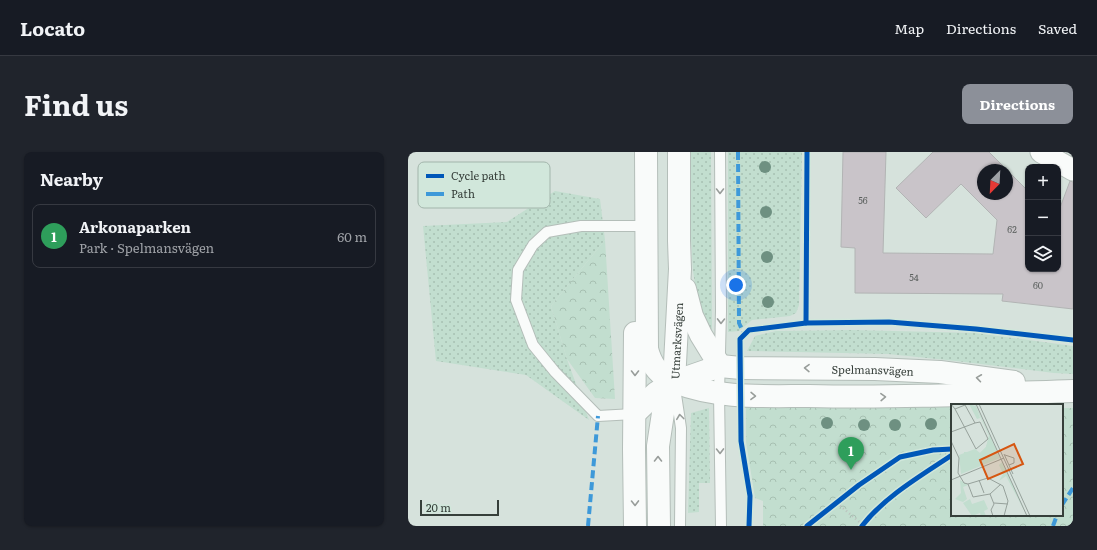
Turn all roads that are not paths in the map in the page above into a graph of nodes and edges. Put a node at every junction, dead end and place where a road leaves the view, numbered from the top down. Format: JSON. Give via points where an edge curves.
{"nodes":[{"id":1,"x":638,"y":152,"type":"edge"},
{"id":2,"x":646,"y":152,"type":"edge"},
{"id":3,"x":679,"y":152,"type":"edge"},
{"id":4,"x":720,"y":152,"type":"edge"},
{"id":5,"x":1041,"y":152,"type":"edge"},
{"id":6,"x":1073,"y":170,"type":"edge"},
{"id":7,"x":636,"y":226,"type":"junction"},
{"id":8,"x":680,"y":269,"type":"junction"},
{"id":9,"x":720,"y":366,"type":"junction"},
{"id":10,"x":674,"y":382,"type":"junction"},
{"id":11,"x":1073,"y":391,"type":"edge"},
{"id":12,"x":719,"y":394,"type":"junction"},
{"id":13,"x":634,"y":414,"type":"junction"},
{"id":14,"x":635,"y":526,"type":"edge"},
{"id":15,"x":659,"y":526,"type":"edge"},
{"id":16,"x":680,"y":526,"type":"edge"},
{"id":17,"x":721,"y":526,"type":"edge"}],
"edges":[{"from":1,"to":7,"type":"main road"},
{"from":2,"to":10,"type":"main road","via":[[647,349],[654,368]]},
{"from":3,"to":8,"type":"main road","name":"Utmarksvägen"},
{"from":4,"to":9,"type":"lane","one_way":true},
{"from":5,"to":6,"type":"street"},
{"from":7,"to":13,"type":"main road","one_way":true},
{"from":7,"to":13,"type":"lane","via":[[581,226],[547,232],[533,244],[518,270],[516,300],[533,345],[555,372],[598,416]]},
{"from":8,"to":9,"type":"main road","via":[[692,316]]},
{"from":8,"to":10,"type":"main road","name":"Utmarksvägen"},
{"from":9,"to":10,"type":"main road","name":"Spelmansvägen"},
{"from":11,"to":9,"type":"main road","name":"Spelmansvägen","one_way":true,"via":[[940,372]]},
{"from":9,"to":12,"type":"lane"},
{"from":10,"to":12,"type":"main road","name":"Spelmansvägen"},
{"from":10,"to":13,"type":"main road","name":"Spelmansvägen","via":[[656,393]]},
{"from":15,"to":10,"type":"main road","name":"Utmarksvägen","one_way":true,"via":[[658,446],[665,400]]},
{"from":16,"to":10,"type":"lane","one_way":true,"via":[[681,428]]},
{"from":12,"to":11,"type":"main road","name":"Spelmansvägen","one_way":true,"via":[[872,397]]},
{"from":12,"to":17,"type":"lane","one_way":true},
{"from":13,"to":14,"type":"main road","one_way":true}]}
